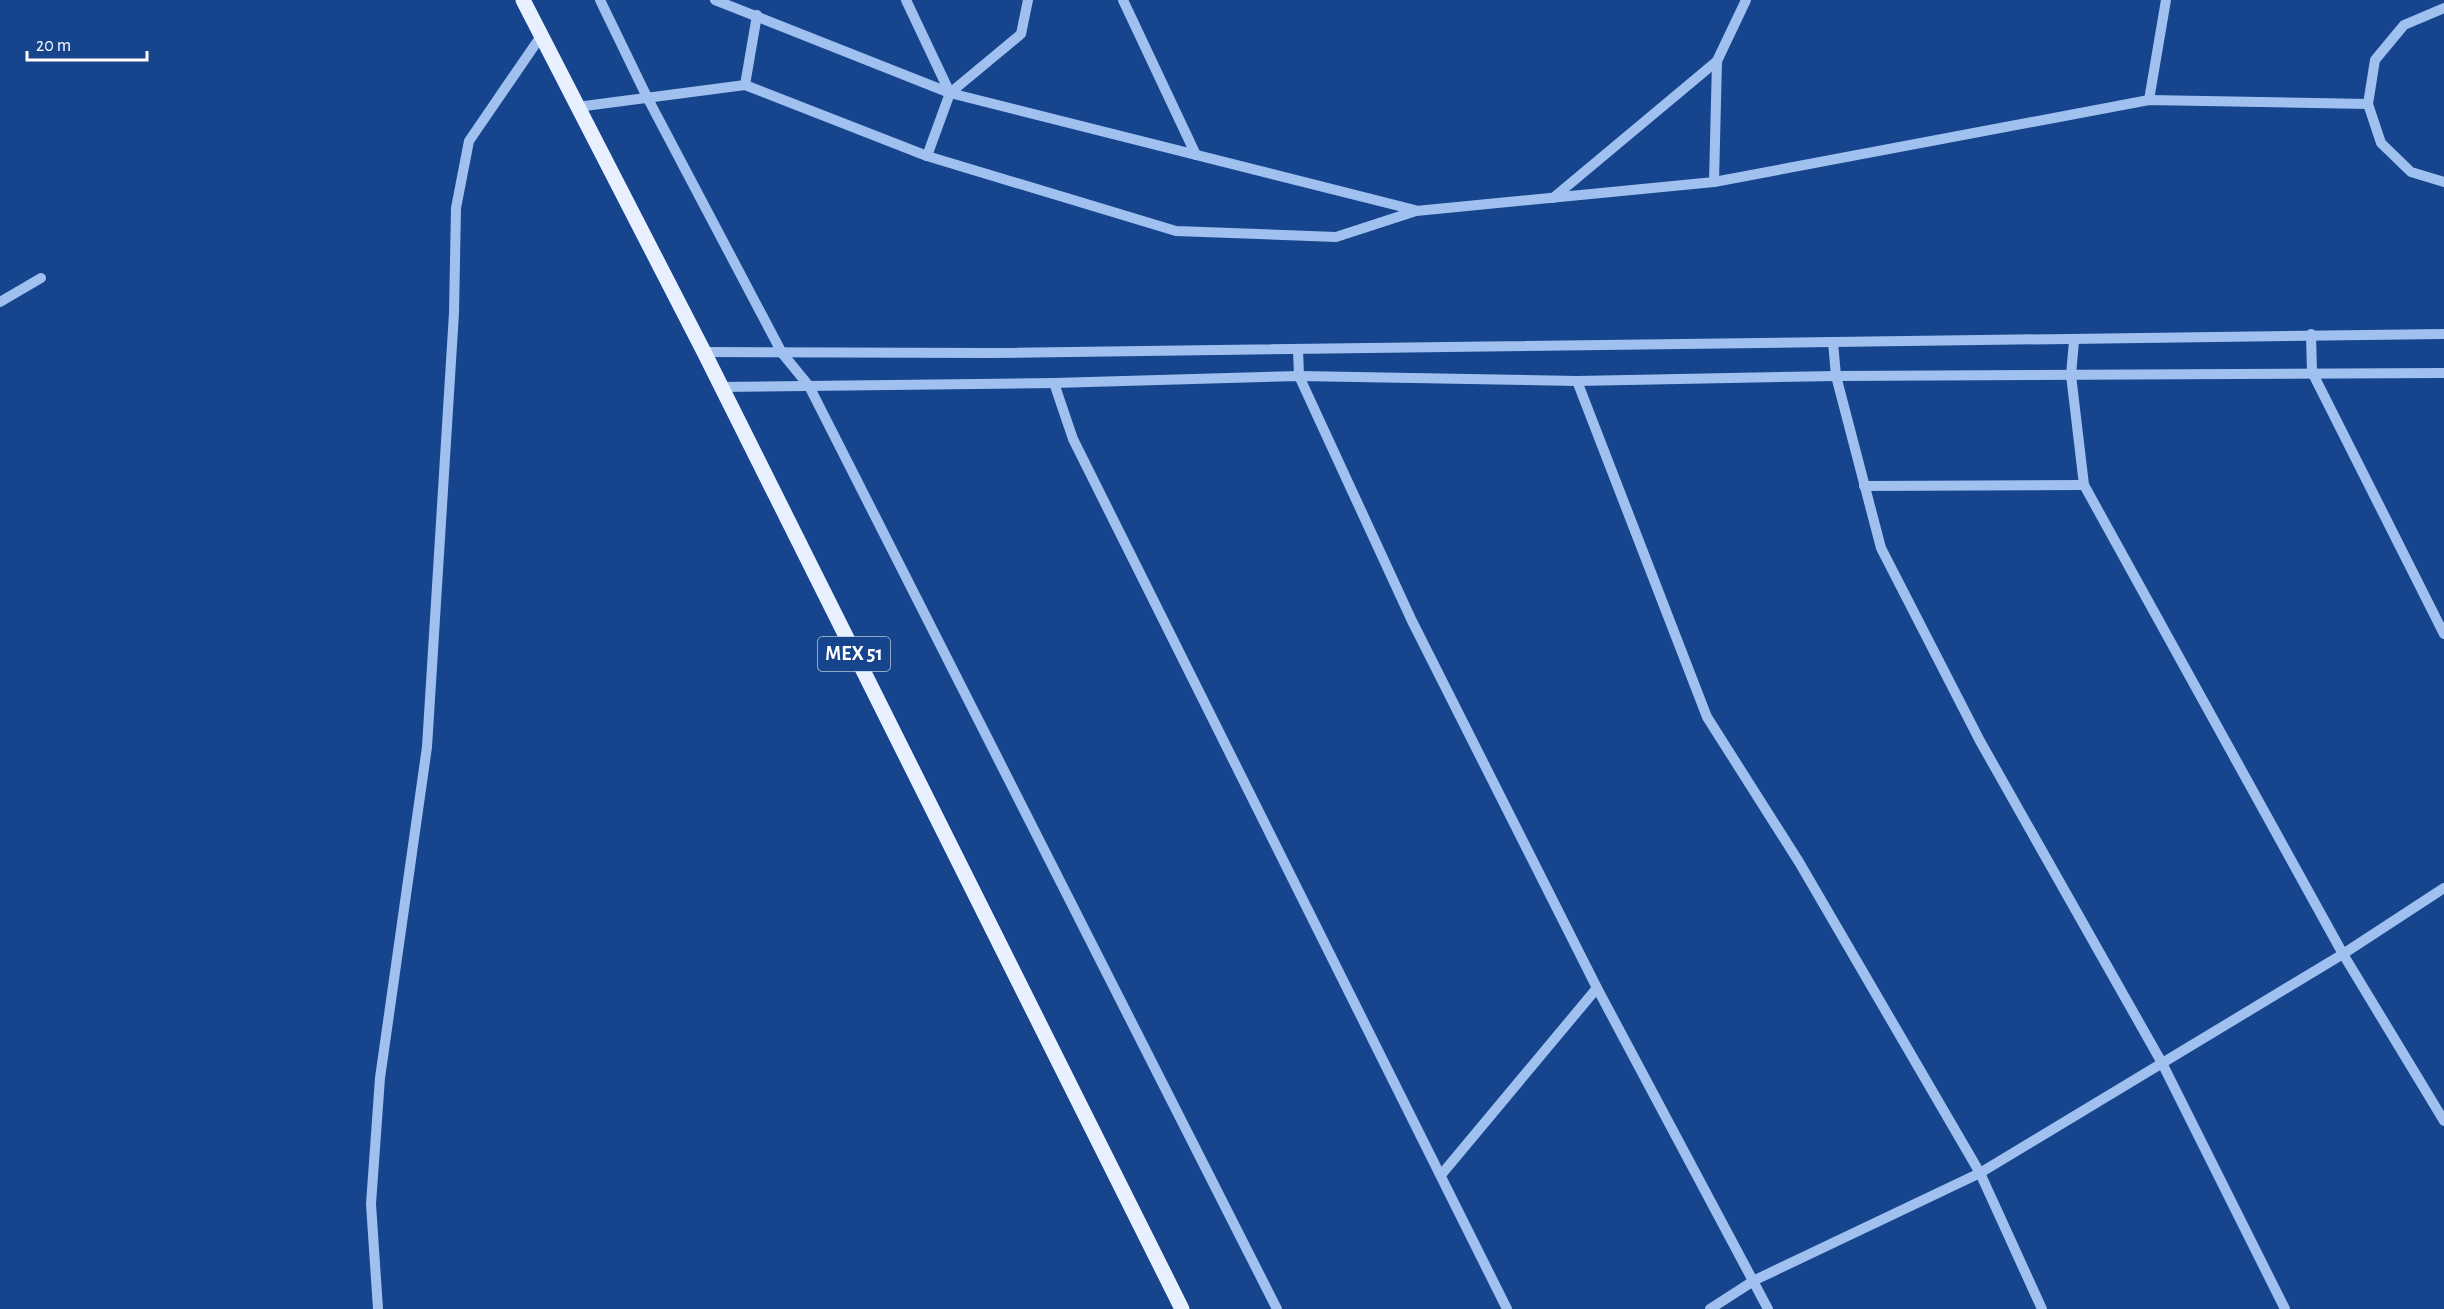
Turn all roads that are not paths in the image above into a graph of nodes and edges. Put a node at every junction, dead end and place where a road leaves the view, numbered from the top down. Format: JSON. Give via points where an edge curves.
{"nodes":[{"id":1,"x":523,"y":0,"type":"edge"},
{"id":2,"x":600,"y":0,"type":"edge"},
{"id":3,"x":715,"y":0,"type":"edge"},
{"id":4,"x":906,"y":0,"type":"edge"},
{"id":5,"x":1029,"y":0,"type":"edge"},
{"id":6,"x":1123,"y":0,"type":"edge"},
{"id":7,"x":1746,"y":0,"type":"edge"},
{"id":8,"x":2166,"y":0,"type":"edge"},
{"id":9,"x":2444,"y":8,"type":"edge"},
{"id":10,"x":757,"y":15,"type":"junction"},
{"id":11,"x":541,"y":36,"type":"junction"},
{"id":12,"x":1717,"y":61,"type":"junction"},
{"id":13,"x":745,"y":85,"type":"junction"},
{"id":14,"x":950,"y":93,"type":"junction"},
{"id":15,"x":647,"y":98,"type":"junction"},
{"id":16,"x":2149,"y":100,"type":"junction"},
{"id":17,"x":2368,"y":104,"type":"junction"},
{"id":18,"x":577,"y":106,"type":"junction"},
{"id":19,"x":1196,"y":155,"type":"junction"},
{"id":20,"x":927,"y":156,"type":"junction"},
{"id":21,"x":1714,"y":182,"type":"junction"},
{"id":22,"x":2444,"y":182,"type":"edge"},
{"id":23,"x":1553,"y":198,"type":"junction"},
{"id":24,"x":1416,"y":211,"type":"junction"},
{"id":25,"x":41,"y":278,"type":"dead end"},
{"id":26,"x":0,"y":302,"type":"edge"},
{"id":27,"x":2311,"y":334,"type":"junction"},
{"id":28,"x":2444,"y":334,"type":"edge"},
{"id":29,"x":2073,"y":341,"type":"junction"},
{"id":30,"x":1833,"y":342,"type":"junction"},
{"id":31,"x":1298,"y":349,"type":"junction"},
{"id":32,"x":704,"y":352,"type":"junction"},
{"id":33,"x":782,"y":353,"type":"junction"},
{"id":34,"x":2312,"y":372,"type":"junction"},
{"id":35,"x":2444,"y":373,"type":"edge"},
{"id":36,"x":2071,"y":375,"type":"junction"},
{"id":37,"x":1299,"y":376,"type":"junction"},
{"id":38,"x":1836,"y":376,"type":"junction"},
{"id":39,"x":1577,"y":381,"type":"junction"},
{"id":40,"x":1054,"y":383,"type":"junction"},
{"id":41,"x":809,"y":386,"type":"junction"},
{"id":42,"x":720,"y":387,"type":"junction"},
{"id":43,"x":2084,"y":485,"type":"junction"},
{"id":44,"x":1864,"y":486,"type":"junction"},
{"id":45,"x":2444,"y":634,"type":"edge"},
{"id":46,"x":2444,"y":888,"type":"edge"},
{"id":47,"x":2343,"y":954,"type":"junction"},
{"id":48,"x":1597,"y":988,"type":"junction"},
{"id":49,"x":2162,"y":1063,"type":"junction"},
{"id":50,"x":2444,"y":1121,"type":"edge"},
{"id":51,"x":1980,"y":1173,"type":"junction"},
{"id":52,"x":1441,"y":1175,"type":"junction"},
{"id":53,"x":1755,"y":1280,"type":"junction"},
{"id":54,"x":378,"y":1309,"type":"edge"},
{"id":55,"x":1182,"y":1309,"type":"edge"},
{"id":56,"x":1277,"y":1309,"type":"edge"},
{"id":57,"x":1507,"y":1309,"type":"edge"},
{"id":58,"x":1710,"y":1309,"type":"edge"},
{"id":59,"x":1768,"y":1309,"type":"edge"},
{"id":60,"x":2042,"y":1309,"type":"edge"},
{"id":61,"x":2285,"y":1309,"type":"edge"}],
"edges":[{"from":1,"to":11,"type":"main road","number":"MEX 51"},
{"from":2,"to":15,"type":"street"},
{"from":3,"to":10,"type":"street"},
{"from":4,"to":14,"type":"street"},
{"from":5,"to":14,"type":"street","via":[[1021,34]]},
{"from":6,"to":19,"type":"street"},
{"from":7,"to":12,"type":"street"},
{"from":8,"to":16,"type":"street"},
{"from":9,"to":17,"type":"street","via":[[2404,25],[2375,60]]},
{"from":10,"to":13,"type":"street"},
{"from":10,"to":14,"type":"street"},
{"from":11,"to":18,"type":"main road","number":"MEX 51"},
{"from":11,"to":54,"type":"street","via":[[470,141],[456,208],[454,313],[427,747],[380,1078],[371,1204]]},
{"from":12,"to":21,"type":"street"},
{"from":12,"to":23,"type":"street"},
{"from":13,"to":15,"type":"street"},
{"from":13,"to":20,"type":"street"},
{"from":14,"to":19,"type":"street"},
{"from":14,"to":20,"type":"street"},
{"from":15,"to":18,"type":"street"},
{"from":15,"to":33,"type":"street"},
{"from":16,"to":17,"type":"street"},
{"from":16,"to":21,"type":"street"},
{"from":17,"to":22,"type":"street","via":[[2381,143],[2411,172]]},
{"from":18,"to":32,"type":"main road","number":"MEX 51"},
{"from":19,"to":24,"type":"street"},
{"from":20,"to":24,"type":"street","via":[[1176,231],[1336,237]]},
{"from":21,"to":23,"type":"street"},
{"from":23,"to":24,"type":"street"},
{"from":25,"to":26,"type":"street"},
{"from":27,"to":28,"type":"street"},
{"from":27,"to":29,"type":"street"},
{"from":27,"to":34,"type":"street"},
{"from":29,"to":30,"type":"street"},
{"from":29,"to":36,"type":"street"},
{"from":30,"to":31,"type":"street"},
{"from":30,"to":38,"type":"street"},
{"from":31,"to":33,"type":"street"},
{"from":31,"to":37,"type":"street"},
{"from":32,"to":33,"type":"street"},
{"from":32,"to":42,"type":"main road","number":"MEX 51"},
{"from":33,"to":41,"type":"street"},
{"from":34,"to":35,"type":"street"},
{"from":34,"to":36,"type":"street"},
{"from":34,"to":45,"type":"street"},
{"from":36,"to":38,"type":"street"},
{"from":36,"to":43,"type":"street"},
{"from":37,"to":39,"type":"street"},
{"from":37,"to":40,"type":"street"},
{"from":37,"to":48,"type":"street","via":[[1412,621]]},
{"from":38,"to":39,"type":"street"},
{"from":38,"to":44,"type":"street"},
{"from":39,"to":51,"type":"street","via":[[1707,717],[1799,862]]},
{"from":40,"to":41,"type":"street"},
{"from":40,"to":52,"type":"street","via":[[1073,439]]},
{"from":41,"to":42,"type":"street"},
{"from":41,"to":56,"type":"street"},
{"from":42,"to":55,"type":"main road","number":"MEX 51"},
{"from":43,"to":44,"type":"street"},
{"from":43,"to":47,"type":"street"},
{"from":44,"to":49,"type":"street","via":[[1881,548],[1980,741]]},
{"from":46,"to":47,"type":"street"},
{"from":47,"to":49,"type":"street"},
{"from":47,"to":50,"type":"street"},
{"from":48,"to":52,"type":"street"},
{"from":48,"to":53,"type":"street"},
{"from":49,"to":51,"type":"street"},
{"from":49,"to":61,"type":"street"},
{"from":51,"to":53,"type":"street"},
{"from":51,"to":60,"type":"street"},
{"from":52,"to":57,"type":"street"},
{"from":53,"to":58,"type":"street"},
{"from":53,"to":59,"type":"street"}]}
